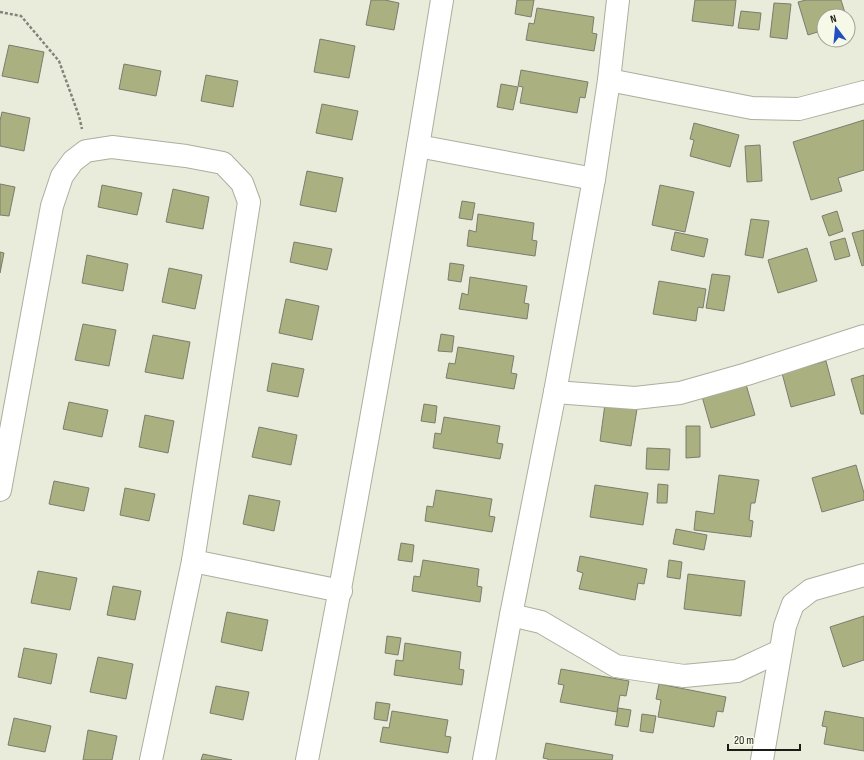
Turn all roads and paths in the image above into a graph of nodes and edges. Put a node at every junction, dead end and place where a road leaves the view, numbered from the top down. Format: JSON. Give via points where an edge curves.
{"nodes":[{"id":1,"x":442,"y":0,"type":"edge"},
{"id":2,"x":618,"y":0,"type":"edge"},
{"id":3,"x":0,"y":12,"type":"edge"},
{"id":4,"x":609,"y":80,"type":"junction"},
{"id":5,"x":864,"y":92,"type":"edge"},
{"id":6,"x":418,"y":146,"type":"junction"},
{"id":7,"x":86,"y":151,"type":"junction"},
{"id":8,"x":594,"y":179,"type":"junction"},
{"id":9,"x":864,"y":336,"type":"edge"},
{"id":10,"x":555,"y":392,"type":"junction"},
{"id":11,"x":0,"y":490,"type":"edge"},
{"id":12,"x":193,"y":561,"type":"junction"},
{"id":13,"x":864,"y":575,"type":"edge"},
{"id":14,"x":341,"y":591,"type":"junction"},
{"id":15,"x":511,"y":615,"type":"junction"},
{"id":16,"x":780,"y":651,"type":"junction"},
{"id":17,"x":151,"y":760,"type":"edge"},
{"id":18,"x":307,"y":760,"type":"edge"},
{"id":19,"x":484,"y":760,"type":"edge"},
{"id":20,"x":762,"y":760,"type":"edge"}],
"edges":[{"from":1,"to":6,"type":"street"},
{"from":2,"to":4,"type":"street"},
{"from":3,"to":7,"type":"path","via":[[21,16],[59,61],[80,116]]},
{"from":4,"to":5,"type":"street","via":[[752,108],[799,110]]},
{"from":4,"to":8,"type":"street"},
{"from":6,"to":8,"type":"street"},
{"from":6,"to":14,"type":"street"},
{"from":7,"to":11,"type":"street","via":[[72,161],[62,176],[52,206]]},
{"from":7,"to":12,"type":"street","via":[[112,147],[223,163],[242,183],[249,202]]},
{"from":8,"to":10,"type":"street"},
{"from":9,"to":10,"type":"street","via":[[680,393],[635,398]]},
{"from":10,"to":15,"type":"street"},
{"from":12,"to":14,"type":"street"},
{"from":12,"to":17,"type":"street"},
{"from":13,"to":16,"type":"street","via":[[811,590],[794,604],[785,626]]},
{"from":14,"to":18,"type":"street"},
{"from":15,"to":16,"type":"street","via":[[541,622],[616,666],[684,676],[737,671]]},
{"from":15,"to":19,"type":"street"},
{"from":16,"to":20,"type":"street"}]}
